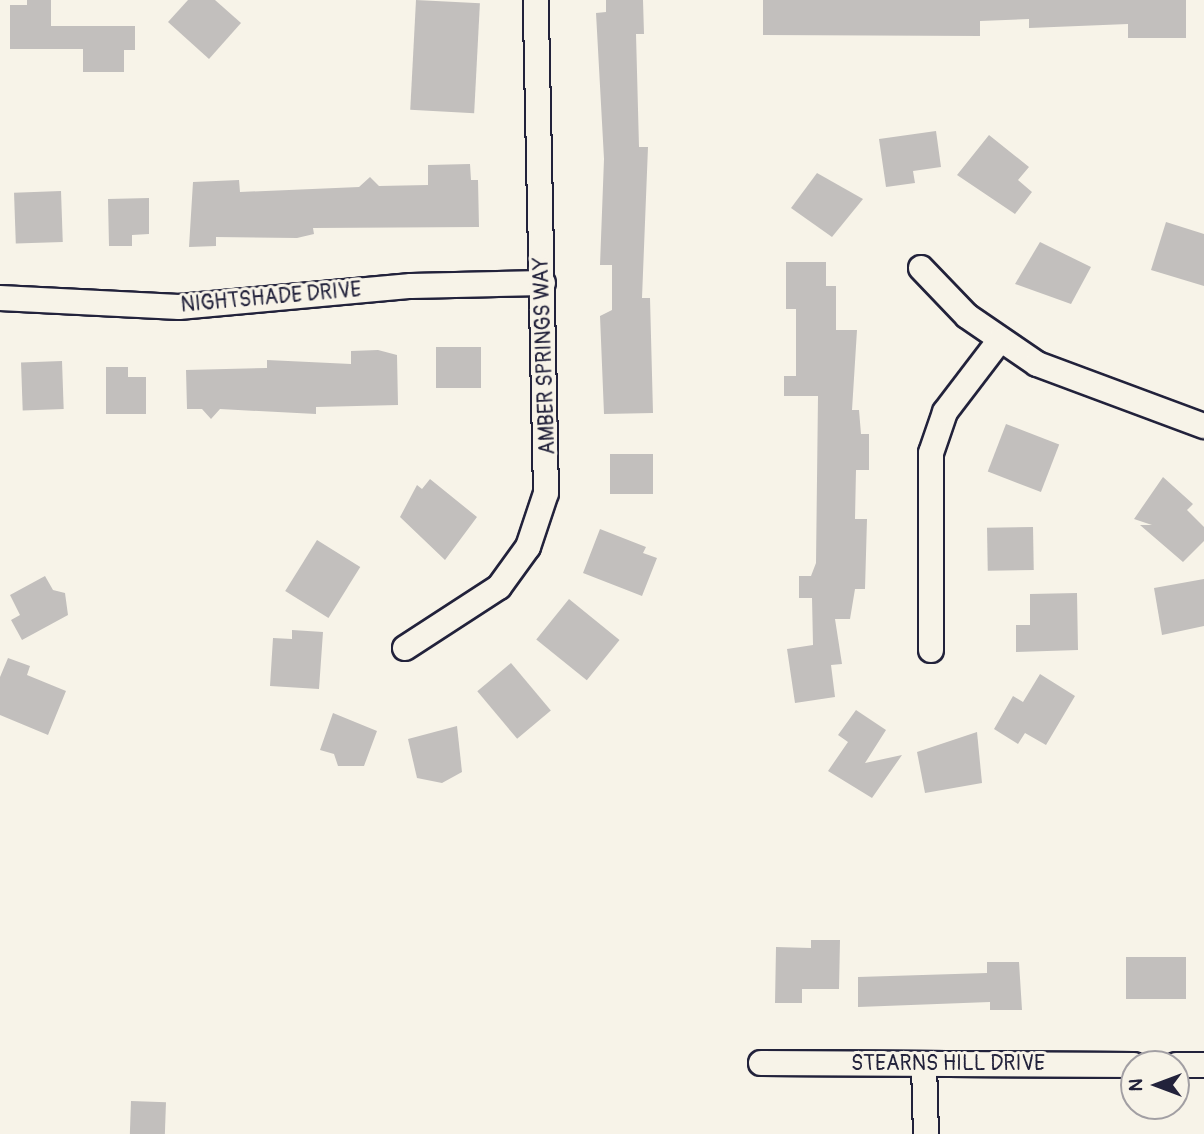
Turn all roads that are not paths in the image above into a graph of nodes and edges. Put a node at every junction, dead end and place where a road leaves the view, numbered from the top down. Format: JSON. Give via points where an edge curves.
{"nodes":[{"id":1,"x":536,"y":0,"type":"edge"},
{"id":2,"x":921,"y":268,"type":"dead end"},
{"id":3,"x":543,"y":283,"type":"junction"},
{"id":4,"x":0,"y":298,"type":"edge"},
{"id":5,"x":999,"y":341,"type":"junction"},
{"id":6,"x":1204,"y":426,"type":"edge"},
{"id":7,"x":405,"y":648,"type":"dead end"},
{"id":8,"x":930,"y":650,"type":"dead end"},
{"id":9,"x":761,"y":1063,"type":"dead end"},
{"id":10,"x":924,"y":1064,"type":"junction"},
{"id":11,"x":1120,"y":1065,"type":"edge"},
{"id":12,"x":926,"y":1134,"type":"edge"}],
"edges":[{"from":1,"to":3,"type":"street","name":"AMBER SPRINGS WAY"},
{"from":2,"to":5,"type":"street"},
{"from":3,"to":4,"type":"street","name":"NIGHTSHADE DRIVE","via":[[411,286],[179,307]]},
{"from":3,"to":7,"type":"street","name":"AMBER SPRINGS WAY","via":[[548,471],[536,528],[491,595]]},
{"from":5,"to":6,"type":"street","via":[[1079,384]]},
{"from":5,"to":8,"type":"street","via":[[944,412],[930,453]]},
{"from":9,"to":10,"type":"street","name":"STEARNS HILL DRIVE"},
{"from":10,"to":11,"type":"street","name":"STEARNS HILL DRIVE"},
{"from":10,"to":12,"type":"street"}]}
